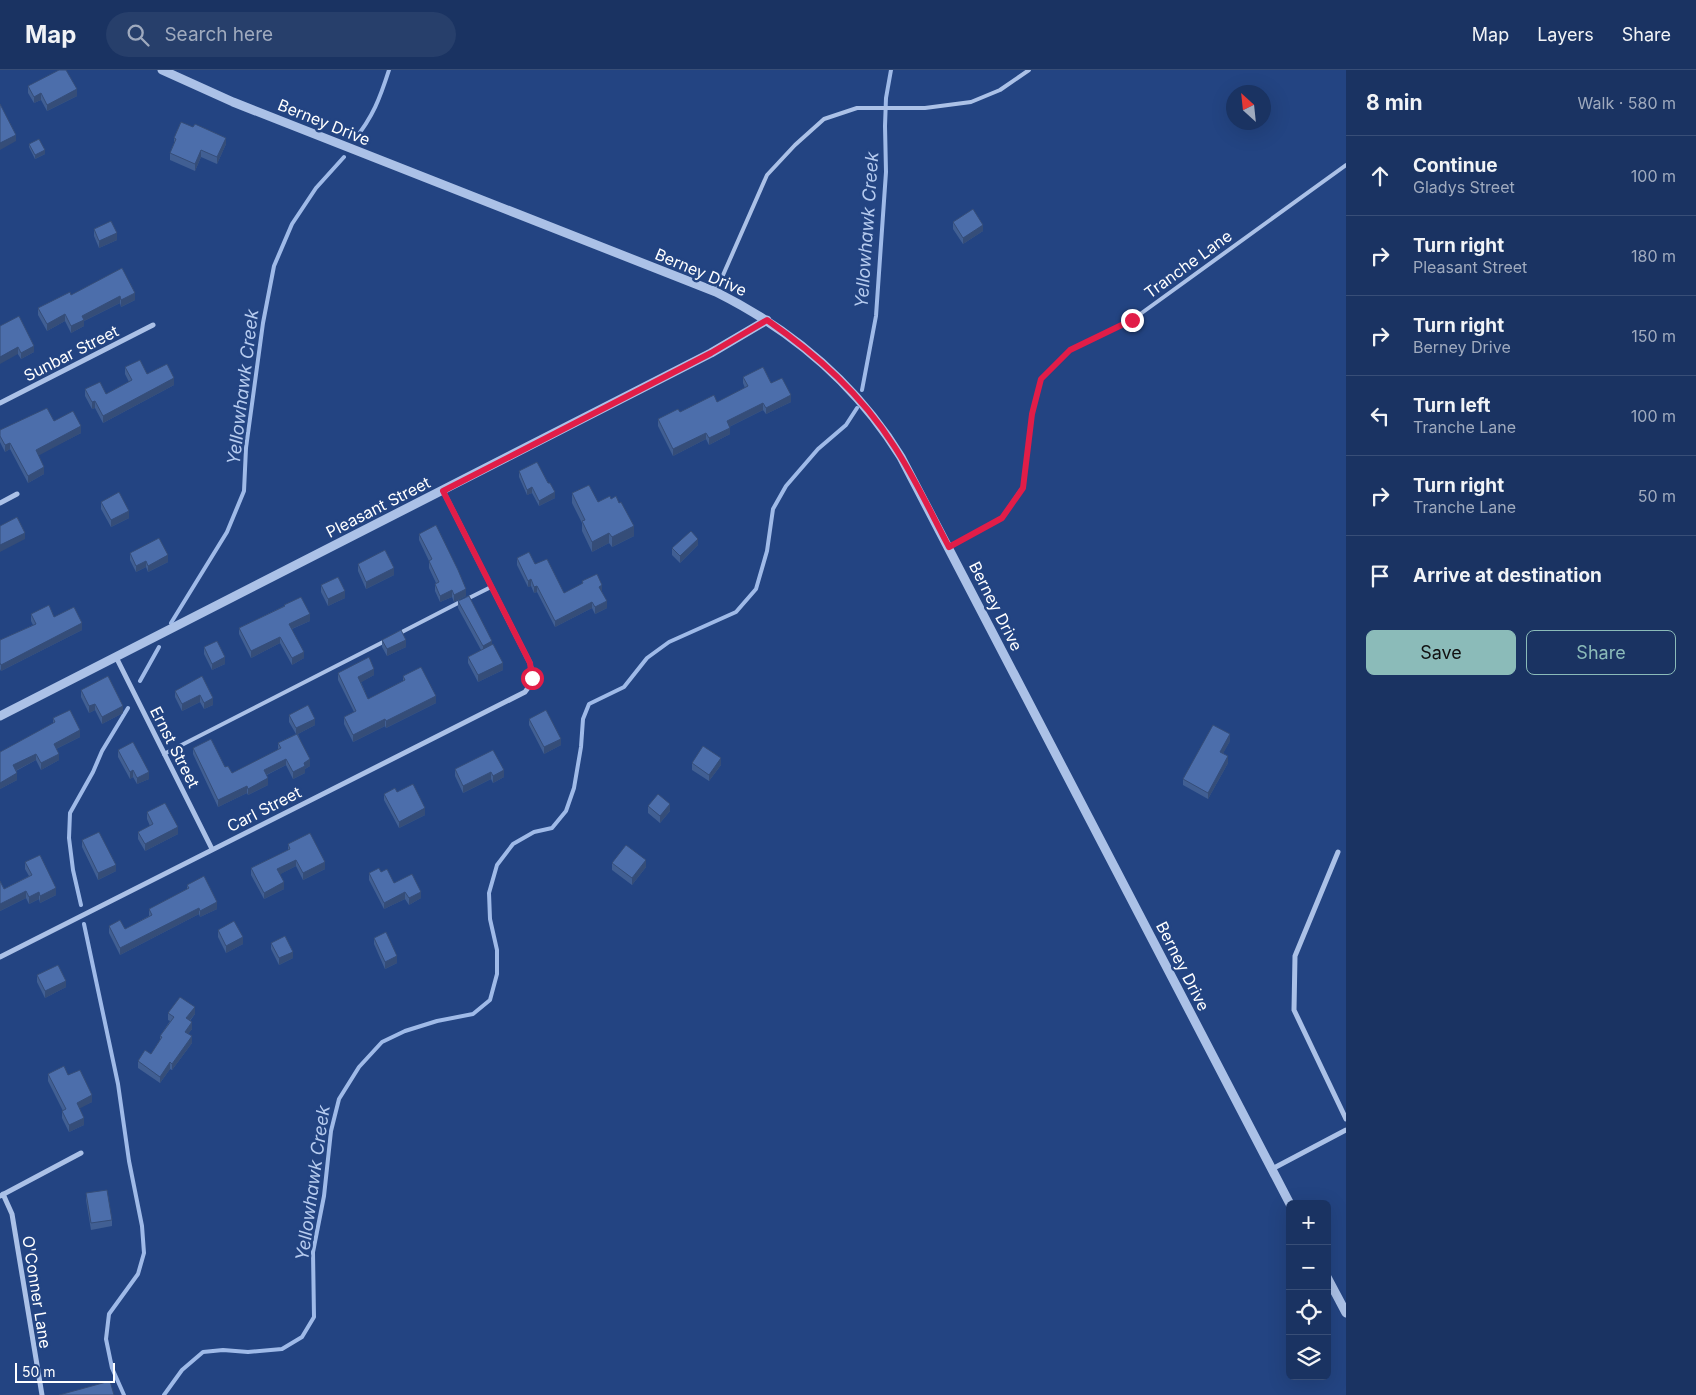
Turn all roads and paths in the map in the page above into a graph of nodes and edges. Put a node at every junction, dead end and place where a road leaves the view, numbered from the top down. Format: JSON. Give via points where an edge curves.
{"nodes":[{"id":1,"x":162,"y":70,"type":"edge"},
{"id":2,"x":1029,"y":70,"type":"edge"},
{"id":3,"x":1346,"y":165,"type":"edge"},
{"id":4,"x":716,"y":292,"type":"junction"},
{"id":5,"x":767,"y":320,"type":"junction"},
{"id":6,"x":153,"y":325,"type":"dead end"},
{"id":7,"x":0,"y":403,"type":"edge"},
{"id":8,"x":443,"y":491,"type":"junction"},
{"id":9,"x":17,"y":494,"type":"dead end"},
{"id":10,"x":0,"y":503,"type":"edge"},
{"id":11,"x":949,"y":547,"type":"junction"},
{"id":12,"x":491,"y":586,"type":"junction"},
{"id":13,"x":116,"y":657,"type":"junction"},
{"id":14,"x":0,"y":716,"type":"edge"},
{"id":15,"x":164,"y":754,"type":"junction"},
{"id":16,"x":212,"y":849,"type":"junction"},
{"id":17,"x":1338,"y":852,"type":"dead end"},
{"id":18,"x":0,"y":957,"type":"edge"},
{"id":19,"x":1346,"y":1119,"type":"edge"},
{"id":20,"x":1346,"y":1130,"type":"edge"},
{"id":21,"x":81,"y":1154,"type":"dead end"},
{"id":22,"x":1272,"y":1169,"type":"junction"},
{"id":23,"x":2,"y":1195,"type":"edge"},
{"id":24,"x":1288,"y":1200,"type":"edge"},
{"id":25,"x":1331,"y":1285,"type":"edge"},
{"id":26,"x":1346,"y":1313,"type":"edge"},
{"id":27,"x":42,"y":1395,"type":"edge"}],
"edges":[{"from":1,"to":4,"type":"street","name":"Berney Drive","via":[[233,102]]},
{"from":2,"to":4,"type":"lane","via":[[1000,90],[971,102],[925,108],[857,108],[824,119],[767,175]]},
{"from":3,"to":11,"type":"lane","name":"Tranche Lane","via":[[1132,320],[1070,350],[1041,379],[1032,414],[1023,488],[1002,518]]},
{"from":4,"to":5,"type":"street","name":"Berney Drive"},
{"from":5,"to":8,"type":"street","name":"Pleasant Street","via":[[711,353]]},
{"from":5,"to":11,"type":"street","name":"Berney Drive","via":[[826,365],[862,402],[901,457]]},
{"from":6,"to":7,"type":"street","name":"Sunbar Street"},
{"from":8,"to":12,"type":"street"},
{"from":8,"to":13,"type":"street","name":"Pleasant Street"},
{"from":9,"to":10,"type":"street"},
{"from":11,"to":22,"type":"street","name":"Berney Drive"},
{"from":12,"to":15,"type":"lane"},
{"from":12,"to":16,"type":"street","name":"Carl Street","via":[[530,663],[531,685],[525,692]]},
{"from":13,"to":14,"type":"street","name":"Pleasant Street"},
{"from":13,"to":15,"type":"street","name":"Ernst Street"},
{"from":15,"to":16,"type":"street","name":"Ernst Street"},
{"from":16,"to":18,"type":"street","name":"Carl Street"},
{"from":17,"to":19,"type":"street","via":[[1295,956],[1294,1010]]},
{"from":20,"to":22,"type":"street"},
{"from":21,"to":23,"type":"street"},
{"from":22,"to":24,"type":"street","name":"Berney Drive"},
{"from":23,"to":27,"type":"street","name":"O'Conner Lane","via":[[12,1214]]},
{"from":25,"to":26,"type":"street"}]}
